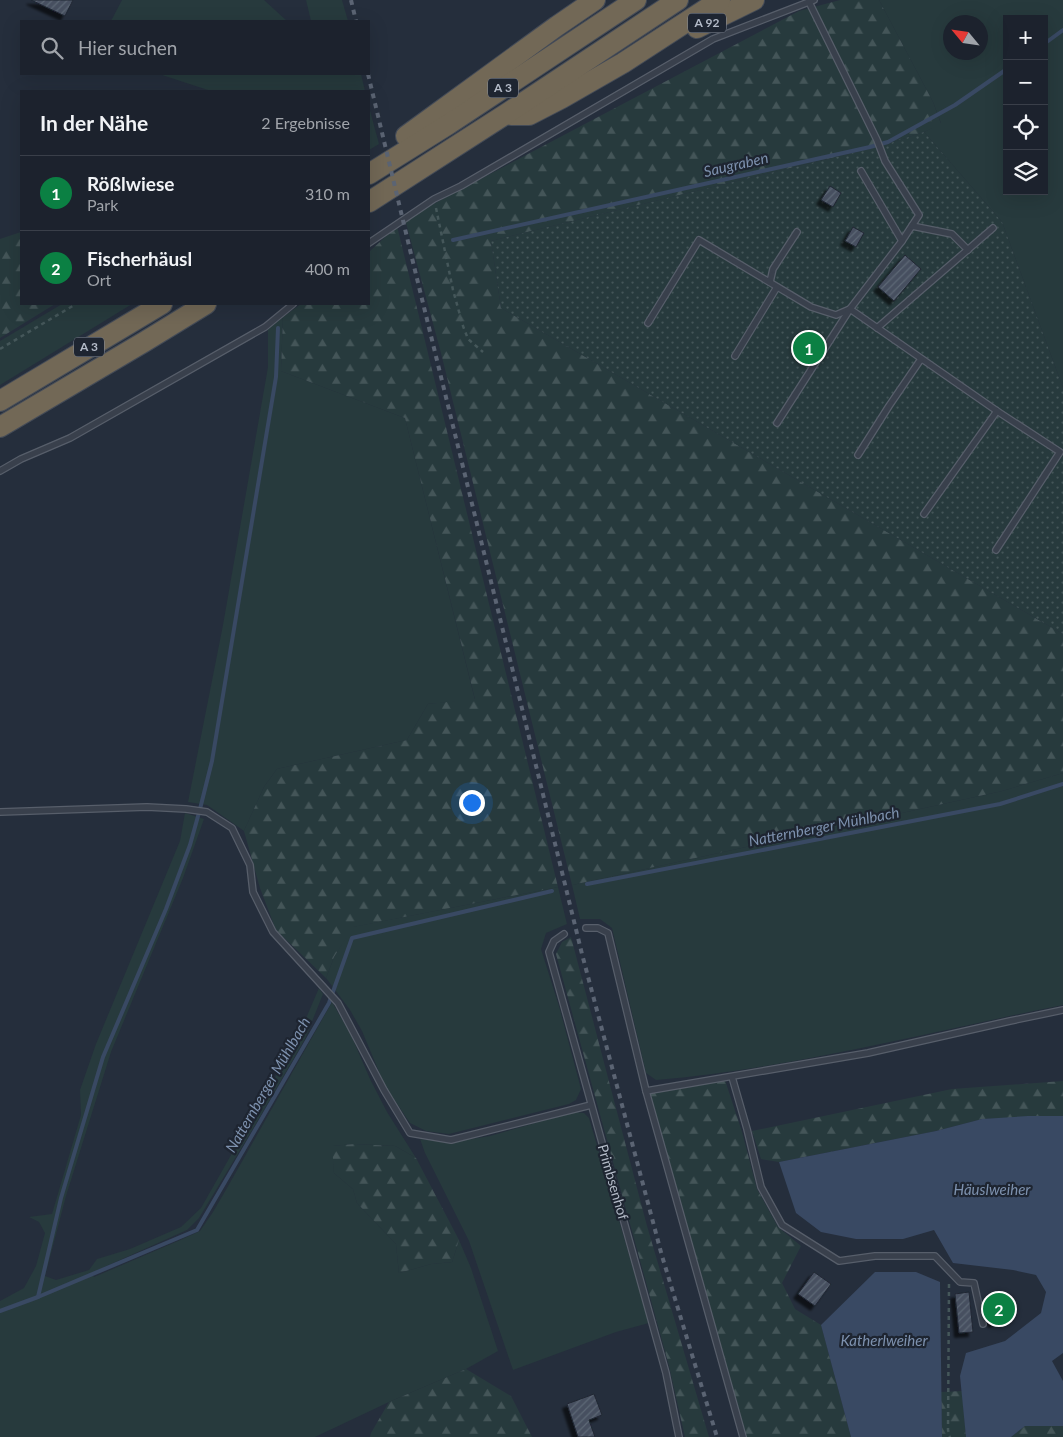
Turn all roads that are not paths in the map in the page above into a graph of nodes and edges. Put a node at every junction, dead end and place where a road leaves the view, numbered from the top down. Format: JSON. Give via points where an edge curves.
{"nodes":[{"id":1,"x":578,"y":0,"type":"edge"},
{"id":2,"x":596,"y":0,"type":"edge"},
{"id":3,"x":636,"y":0,"type":"edge"},
{"id":4,"x":678,"y":0,"type":"edge"},
{"id":5,"x":720,"y":0,"type":"edge"},
{"id":6,"x":754,"y":0,"type":"edge"},
{"id":7,"x":812,"y":1,"type":"edge"},
{"id":8,"x":558,"y":26,"type":"junction"},
{"id":9,"x":658,"y":41,"type":"junction"},
{"id":10,"x":506,"y":114,"type":"junction"},
{"id":11,"x":370,"y":161,"type":"edge"},
{"id":12,"x":861,"y":171,"type":"dead end"},
{"id":13,"x":370,"y":173,"type":"edge"},
{"id":14,"x":370,"y":201,"type":"edge"},
{"id":15,"x":912,"y":226,"type":"junction"},
{"id":16,"x":993,"y":228,"type":"dead end"},
{"id":17,"x":797,"y":232,"type":"dead end"},
{"id":18,"x":902,"y":241,"type":"junction"},
{"id":19,"x":370,"y":242,"type":"edge"},
{"id":20,"x":968,"y":250,"type":"junction"},
{"id":21,"x":770,"y":282,"type":"junction"},
{"id":22,"x":777,"y":287,"type":"junction"},
{"id":23,"x":160,"y":305,"type":"edge"},
{"id":24,"x":204,"y":305,"type":"edge"},
{"id":25,"x":293,"y":305,"type":"edge"},
{"id":26,"x":850,"y":309,"type":"junction"},
{"id":27,"x":648,"y":322,"type":"dead end"},
{"id":28,"x":877,"y":328,"type":"junction"},
{"id":29,"x":735,"y":356,"type":"dead end"},
{"id":30,"x":921,"y":358,"type":"junction"},
{"id":31,"x":0,"y":401,"type":"edge"},
{"id":32,"x":997,"y":411,"type":"junction"},
{"id":33,"x":777,"y":423,"type":"dead end"},
{"id":34,"x":0,"y":427,"type":"edge"},
{"id":35,"x":858,"y":454,"type":"dead end"},
{"id":36,"x":0,"y":471,"type":"edge"},
{"id":37,"x":924,"y":514,"type":"dead end"},
{"id":38,"x":996,"y":550,"type":"dead end"},
{"id":39,"x":0,"y":812,"type":"edge"},
{"id":40,"x":586,"y":928,"type":"dead end"},
{"id":41,"x":564,"y":934,"type":"dead end"},
{"id":42,"x":1063,"y":1010,"type":"edge"},
{"id":43,"x":732,"y":1077,"type":"junction"},
{"id":44,"x":646,"y":1091,"type":"junction"},
{"id":45,"x":591,"y":1105,"type":"junction"},
{"id":46,"x":983,"y":1324,"type":"dead end"},
{"id":47,"x":679,"y":1437,"type":"edge"},
{"id":48,"x":743,"y":1437,"type":"edge"}],
"edges":[{"from":1,"to":8,"type":"highway","number":"A 3","via":[[566,11]]},
{"from":2,"to":8,"type":"highway","number":"A 3"},
{"from":3,"to":13,"type":"highway","number":"A 3"},
{"from":4,"to":10,"type":"highway","number":"A 3"},
{"from":5,"to":9,"type":"highway","number":"A 3"},
{"from":6,"to":9,"type":"highway","number":"A 92","via":[[673,40]]},
{"from":7,"to":15,"type":"lane","via":[[885,161],[919,215]]},
{"from":7,"to":19,"type":"lane","via":[[712,39],[434,199]]},
{"from":8,"to":11,"type":"highway","number":"A 3"},
{"from":9,"to":10,"type":"highway","number":"A 3","via":[[529,115]]},
{"from":10,"to":14,"type":"highway","number":"A 3"},
{"from":12,"to":18,"type":"lane"},
{"from":15,"to":18,"type":"lane"},
{"from":15,"to":20,"type":"lane","via":[[952,234]]},
{"from":16,"to":20,"type":"lane"},
{"from":17,"to":21,"type":"lane","via":[[773,268]]},
{"from":18,"to":26,"type":"lane"},
{"from":20,"to":28,"type":"lane"},
{"from":21,"to":22,"type":"lane"},
{"from":21,"to":27,"type":"lane","via":[[699,240]]},
{"from":22,"to":26,"type":"lane","via":[[811,307],[836,316]]},
{"from":22,"to":29,"type":"lane"},
{"from":23,"to":31,"type":"highway","number":"A 3"},
{"from":24,"to":34,"type":"highway","number":"A 3"},
{"from":25,"to":36,"type":"lane","via":[[265,327],[79,433]]},
{"from":26,"to":28,"type":"lane"},
{"from":26,"to":33,"type":"lane"},
{"from":28,"to":30,"type":"lane"},
{"from":30,"to":32,"type":"lane"},
{"from":30,"to":35,"type":"lane"},
{"from":32,"to":37,"type":"lane"},
{"from":32,"to":38,"type":"lane","via":[[1060,452]]},
{"from":39,"to":45,"type":"lane","via":[[147,807],[186,809],[207,812],[232,828],[250,865],[253,892],[273,932],[338,1003],[410,1133],[451,1140]]},
{"from":40,"to":44,"type":"lane","via":[[598,928],[608,933]]},
{"from":41,"to":45,"type":"lane","name":"Primbsenhof","via":[[554,941],[549,952]]},
{"from":42,"to":43,"type":"lane"},
{"from":43,"to":44,"type":"lane"},
{"from":43,"to":46,"type":"lane","via":[[761,1186],[782,1225],[839,1261],[875,1256],[935,1256],[960,1282],[974,1283]]},
{"from":44,"to":48,"type":"lane"},
{"from":45,"to":47,"type":"lane","name":"Primbsenhof","via":[[666,1373]]}]}
